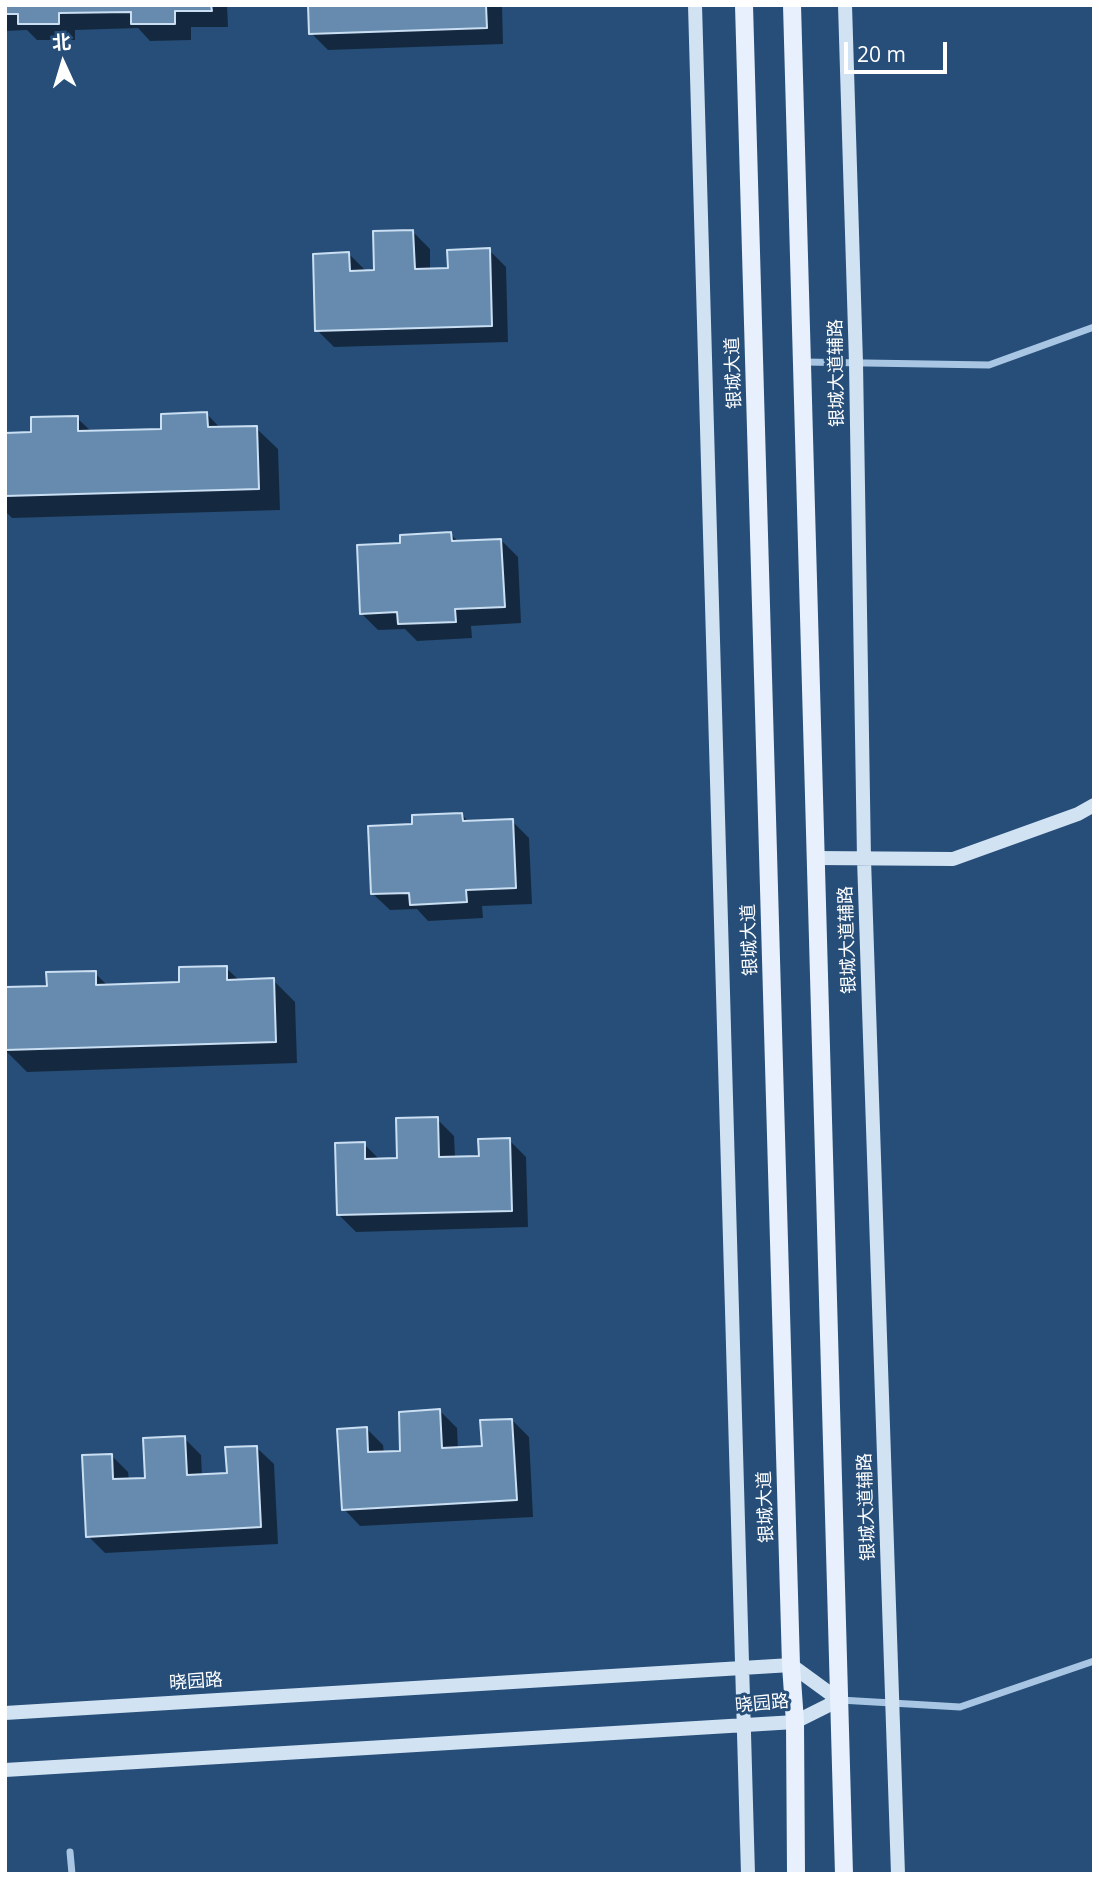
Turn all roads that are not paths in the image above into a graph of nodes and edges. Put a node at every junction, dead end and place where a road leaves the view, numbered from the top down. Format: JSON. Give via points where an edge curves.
{"nodes":[{"id":1,"x":695,"y":5,"type":"edge"},
{"id":2,"x":744,"y":5,"type":"edge"},
{"id":3,"x":793,"y":5,"type":"edge"},
{"id":4,"x":845,"y":5,"type":"edge"},
{"id":5,"x":1094,"y":327,"type":"edge"},
{"id":6,"x":803,"y":362,"type":"junction"},
{"id":7,"x":856,"y":362,"type":"junction"},
{"id":8,"x":1094,"y":805,"type":"edge"},
{"id":9,"x":816,"y":858,"type":"junction"},
{"id":10,"x":864,"y":859,"type":"junction"},
{"id":11,"x":1094,"y":1661,"type":"edge"},
{"id":12,"x":791,"y":1665,"type":"junction"},
{"id":13,"x":741,"y":1668,"type":"junction"},
{"id":14,"x":839,"y":1700,"type":"junction"},
{"id":15,"x":892,"y":1703,"type":"junction"},
{"id":16,"x":5,"y":1713,"type":"edge"},
{"id":17,"x":795,"y":1722,"type":"junction"},
{"id":18,"x":742,"y":1726,"type":"junction"},
{"id":19,"x":5,"y":1770,"type":"edge"},
{"id":20,"x":70,"y":1852,"type":"dead end"},
{"id":21,"x":72,"y":1874,"type":"edge"},
{"id":22,"x":748,"y":1874,"type":"edge"},
{"id":23,"x":796,"y":1874,"type":"edge"},
{"id":24,"x":844,"y":1874,"type":"edge"},
{"id":25,"x":898,"y":1874,"type":"edge"}],
"edges":[{"from":1,"to":13,"type":"street"},
{"from":2,"to":12,"type":"main road","name":"银城大道"},
{"from":3,"to":6,"type":"main road"},
{"from":4,"to":7,"type":"street","name":"银城大道辅路"},
{"from":5,"to":7,"type":"street","via":[[989,365]]},
{"from":6,"to":7,"type":"street"},
{"from":6,"to":9,"type":"main road"},
{"from":7,"to":10,"type":"street","name":"银城大道辅路"},
{"from":8,"to":10,"type":"street","via":[[953,859]]},
{"from":9,"to":10,"type":"street"},
{"from":9,"to":14,"type":"main road"},
{"from":10,"to":15,"type":"street","name":"银城大道辅路"},
{"from":11,"to":15,"type":"street","via":[[960,1707]]},
{"from":12,"to":13,"type":"street","name":"晓园路"},
{"from":12,"to":14,"type":"street","name":"晓园路"},
{"from":12,"to":17,"type":"main road","name":"银城大道"},
{"from":13,"to":16,"type":"street","name":"晓园路"},
{"from":13,"to":18,"type":"street"},
{"from":14,"to":15,"type":"street"},
{"from":14,"to":17,"type":"street","name":"晓园路"},
{"from":14,"to":24,"type":"main road"},
{"from":15,"to":25,"type":"street","name":"银城大道辅路"},
{"from":17,"to":18,"type":"street","name":"晓园路"},
{"from":17,"to":23,"type":"main road","name":"银城大道"},
{"from":18,"to":19,"type":"street","name":"晓园路"},
{"from":18,"to":22,"type":"street"},
{"from":20,"to":21,"type":"street"}]}
